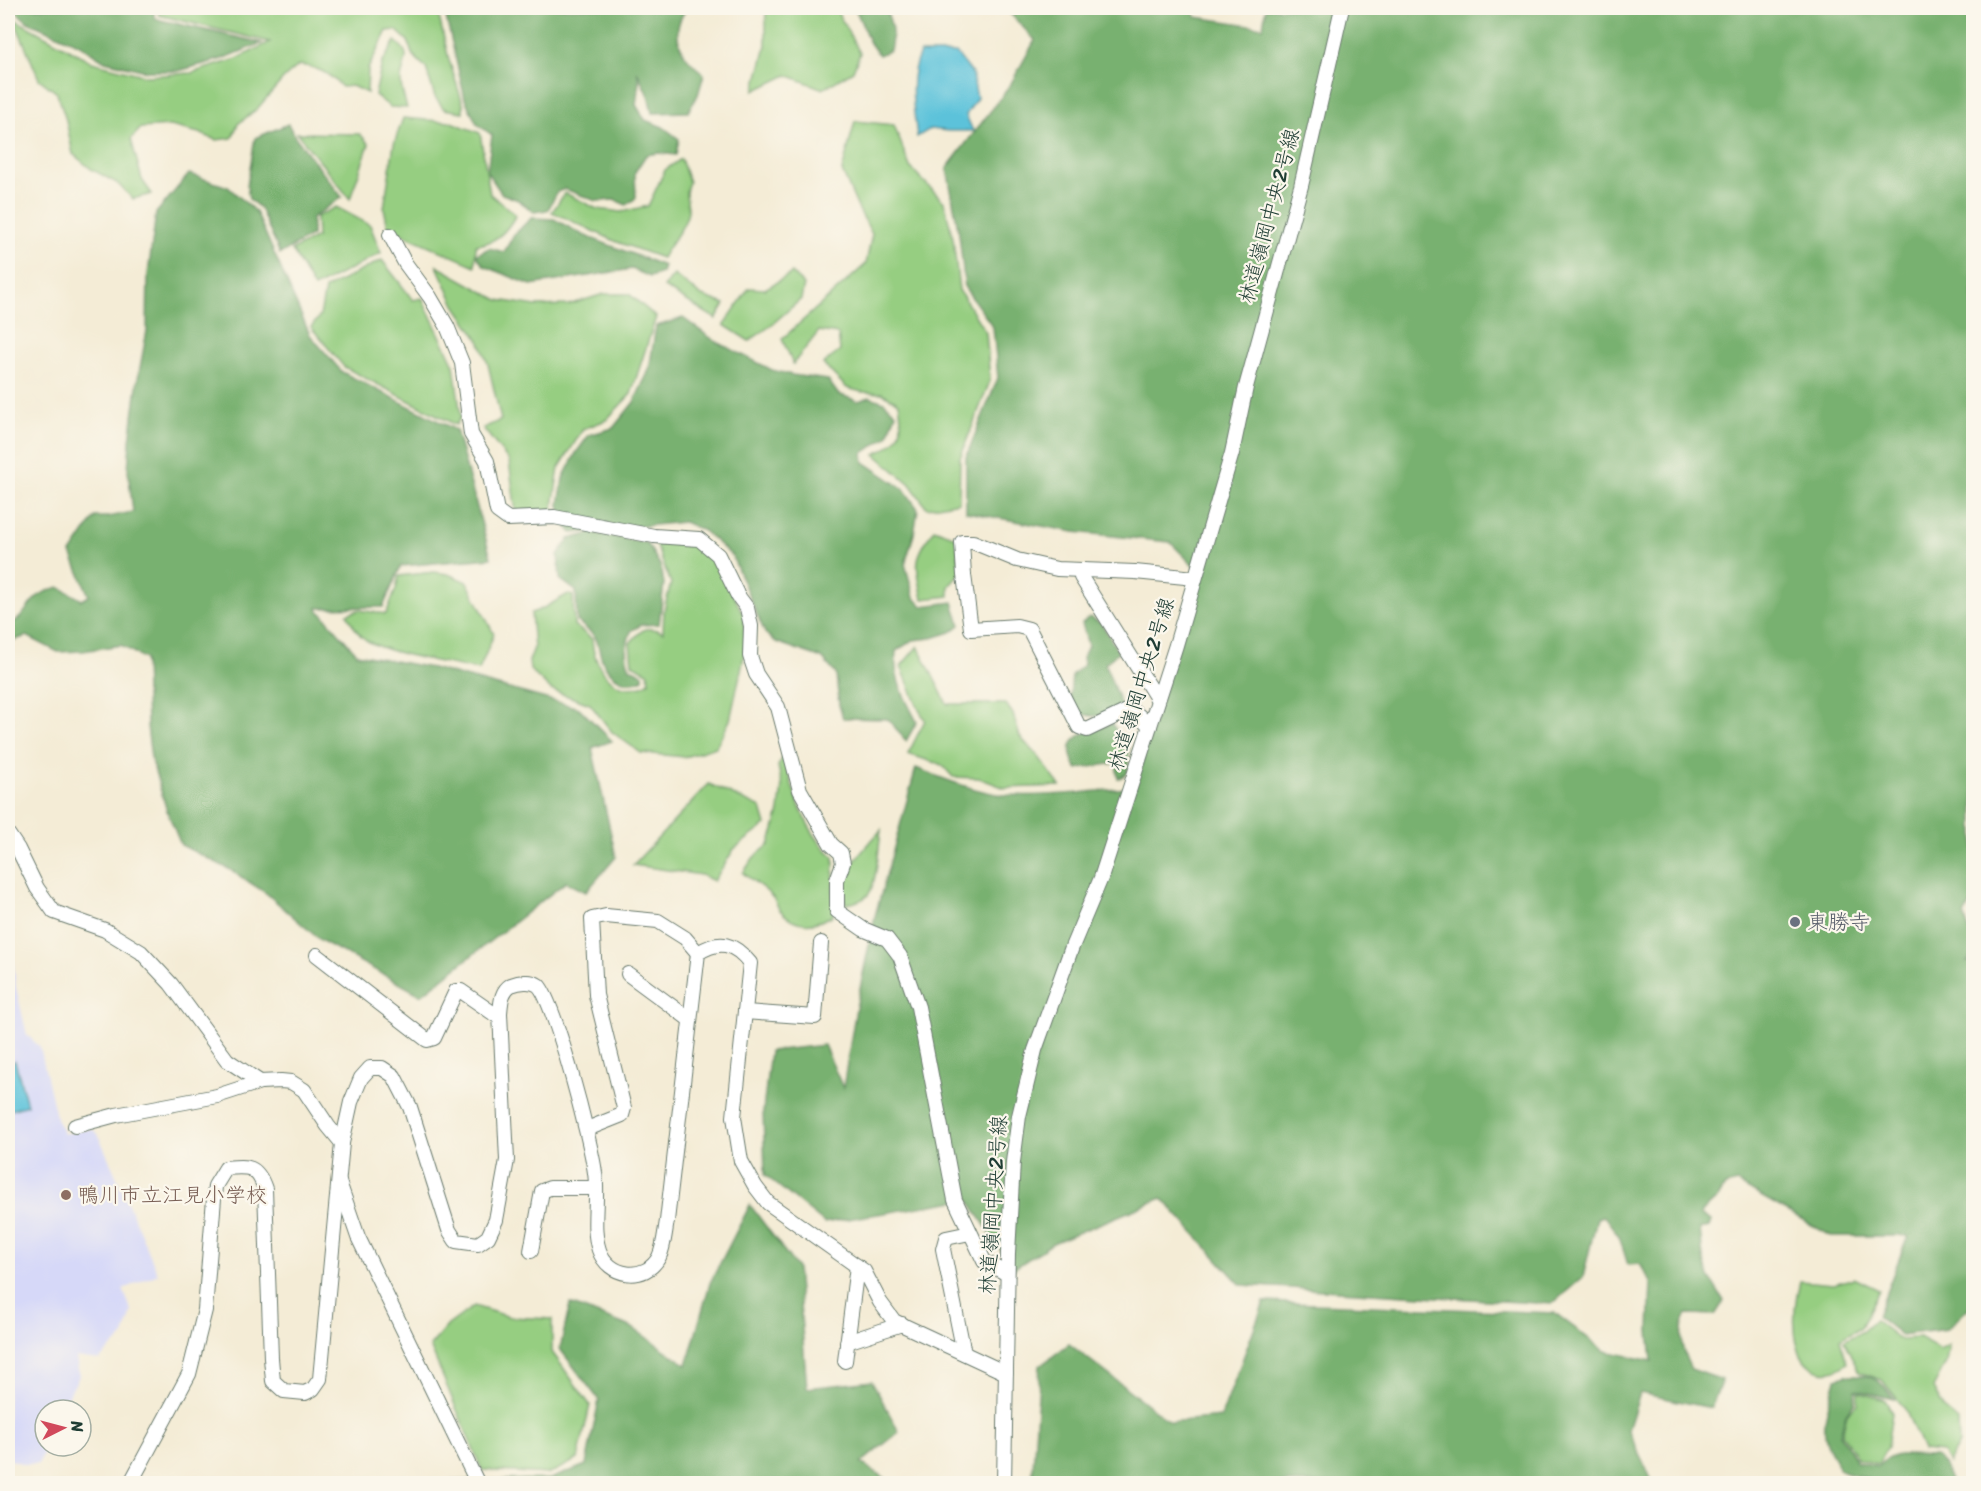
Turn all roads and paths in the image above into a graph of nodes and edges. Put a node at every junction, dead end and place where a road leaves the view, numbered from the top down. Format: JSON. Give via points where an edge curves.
{"nodes":[{"id":1,"x":1342,"y":8,"type":"edge"},
{"id":2,"x":390,"y":235,"type":"dead end"},
{"id":3,"x":1081,"y":570,"type":"junction"},
{"id":4,"x":1195,"y":578,"type":"junction"},
{"id":5,"x":1158,"y":700,"type":"junction"},
{"id":6,"x":1150,"y":726,"type":"junction"},
{"id":7,"x":8,"y":834,"type":"edge"},
{"id":8,"x":821,"y":943,"type":"dead end"},
{"id":9,"x":698,"y":953,"type":"junction"},
{"id":10,"x":317,"y":955,"type":"dead end"},
{"id":11,"x":628,"y":974,"type":"dead end"},
{"id":12,"x":746,"y":1012,"type":"junction"},
{"id":13,"x":500,"y":1018,"type":"junction"},
{"id":14,"x":689,"y":1018,"type":"junction"},
{"id":15,"x":260,"y":1082,"type":"junction"},
{"id":16,"x":75,"y":1126,"type":"dead end"},
{"id":17,"x":587,"y":1129,"type":"junction"},
{"id":18,"x":342,"y":1143,"type":"junction"},
{"id":19,"x":338,"y":1178,"type":"junction"},
{"id":20,"x":596,"y":1188,"type":"junction"},
{"id":21,"x":970,"y":1233,"type":"junction"},
{"id":22,"x":531,"y":1251,"type":"dead end"},
{"id":23,"x":857,"y":1266,"type":"junction"},
{"id":24,"x":1007,"y":1274,"type":"junction"},
{"id":25,"x":902,"y":1324,"type":"junction"},
{"id":26,"x":847,"y":1342,"type":"junction"},
{"id":27,"x":964,"y":1353,"type":"junction"},
{"id":28,"x":845,"y":1361,"type":"dead end"},
{"id":29,"x":1006,"y":1373,"type":"junction"},
{"id":30,"x":130,"y":1484,"type":"edge"},
{"id":31,"x":478,"y":1484,"type":"edge"},
{"id":32,"x":1004,"y":1484,"type":"edge"}],
"edges":[{"from":1,"to":4,"type":"street","name":"林道嶺岡中央2号線","via":[[1301,186],[1232,453]]},
{"from":2,"to":21,"type":"street","via":[[447,326],[462,363],[471,434],[487,461],[498,511],[508,519],[554,517],[654,536],[699,539],[718,555],[747,608],[752,626],[750,656],[756,674],[778,707],[800,790],[841,853],[837,911],[886,939],[900,956],[918,1007],[955,1200]]},
{"from":3,"to":4,"type":"street"},
{"from":3,"to":5,"type":"street","via":[[1081,577]]},
{"from":3,"to":6,"type":"street","via":[[1017,560],[973,542],[962,542],[971,629],[1029,629],[1078,727],[1087,730],[1129,710]]},
{"from":4,"to":5,"type":"street","name":"林道嶺岡中央2号線"},
{"from":5,"to":6,"type":"street","name":"林道嶺岡中央2号線"},
{"from":6,"to":24,"type":"street","name":"林道嶺岡中央2号線","via":[[1101,878],[1035,1050],[1013,1162]]},
{"from":7,"to":15,"type":"street","via":[[54,912],[105,930],[141,952],[171,984],[227,1060]]},
{"from":8,"to":12,"type":"street","via":[[815,1017]]},
{"from":9,"to":12,"type":"street","via":[[709,946],[726,945],[739,950],[750,963]]},
{"from":9,"to":14,"type":"street"},
{"from":9,"to":17,"type":"street","via":[[685,938],[658,921],[606,916],[592,919],[596,995],[624,1108],[622,1115]]},
{"from":10,"to":13,"type":"street","via":[[427,1040],[434,1038],[456,991]]},
{"from":11,"to":14,"type":"street"},
{"from":12,"to":23,"type":"street","via":[[734,1117],[741,1161],[768,1203]]},
{"from":13,"to":17,"type":"street","via":[[502,994],[510,986],[536,983],[543,991]]},
{"from":13,"to":18,"type":"street","via":[[507,1160],[496,1220],[488,1237],[478,1244],[456,1242],[410,1107],[394,1076],[382,1068],[370,1068],[360,1078]]},
{"from":14,"to":20,"type":"street","via":[[667,1221],[660,1256],[650,1268],[635,1275],[621,1273],[607,1264],[597,1239]]},
{"from":15,"to":16,"type":"street","via":[[217,1096]]},
{"from":15,"to":18,"type":"street","via":[[291,1082],[304,1090]]},
{"from":17,"to":20,"type":"street"},
{"from":18,"to":19,"type":"street"},
{"from":19,"to":30,"type":"street","via":[[320,1379],[305,1393],[284,1391],[273,1381],[265,1188],[261,1176],[252,1168],[226,1168],[215,1186],[205,1310],[189,1374]]},
{"from":19,"to":31,"type":"street","via":[[358,1238]]},
{"from":20,"to":22,"type":"street","via":[[542,1191]]},
{"from":21,"to":24,"type":"street","via":[[984,1261]]},
{"from":21,"to":27,"type":"street","via":[[946,1238],[943,1249]]},
{"from":23,"to":25,"type":"street","via":[[864,1271],[894,1321]]},
{"from":23,"to":26,"type":"street"},
{"from":24,"to":29,"type":"street","name":"林道嶺岡中央2号線"},
{"from":25,"to":26,"type":"street"},
{"from":25,"to":27,"type":"street"},
{"from":26,"to":28,"type":"street"},
{"from":27,"to":29,"type":"street"},
{"from":29,"to":32,"type":"street","name":"林道嶺岡中央2号線"}]}
